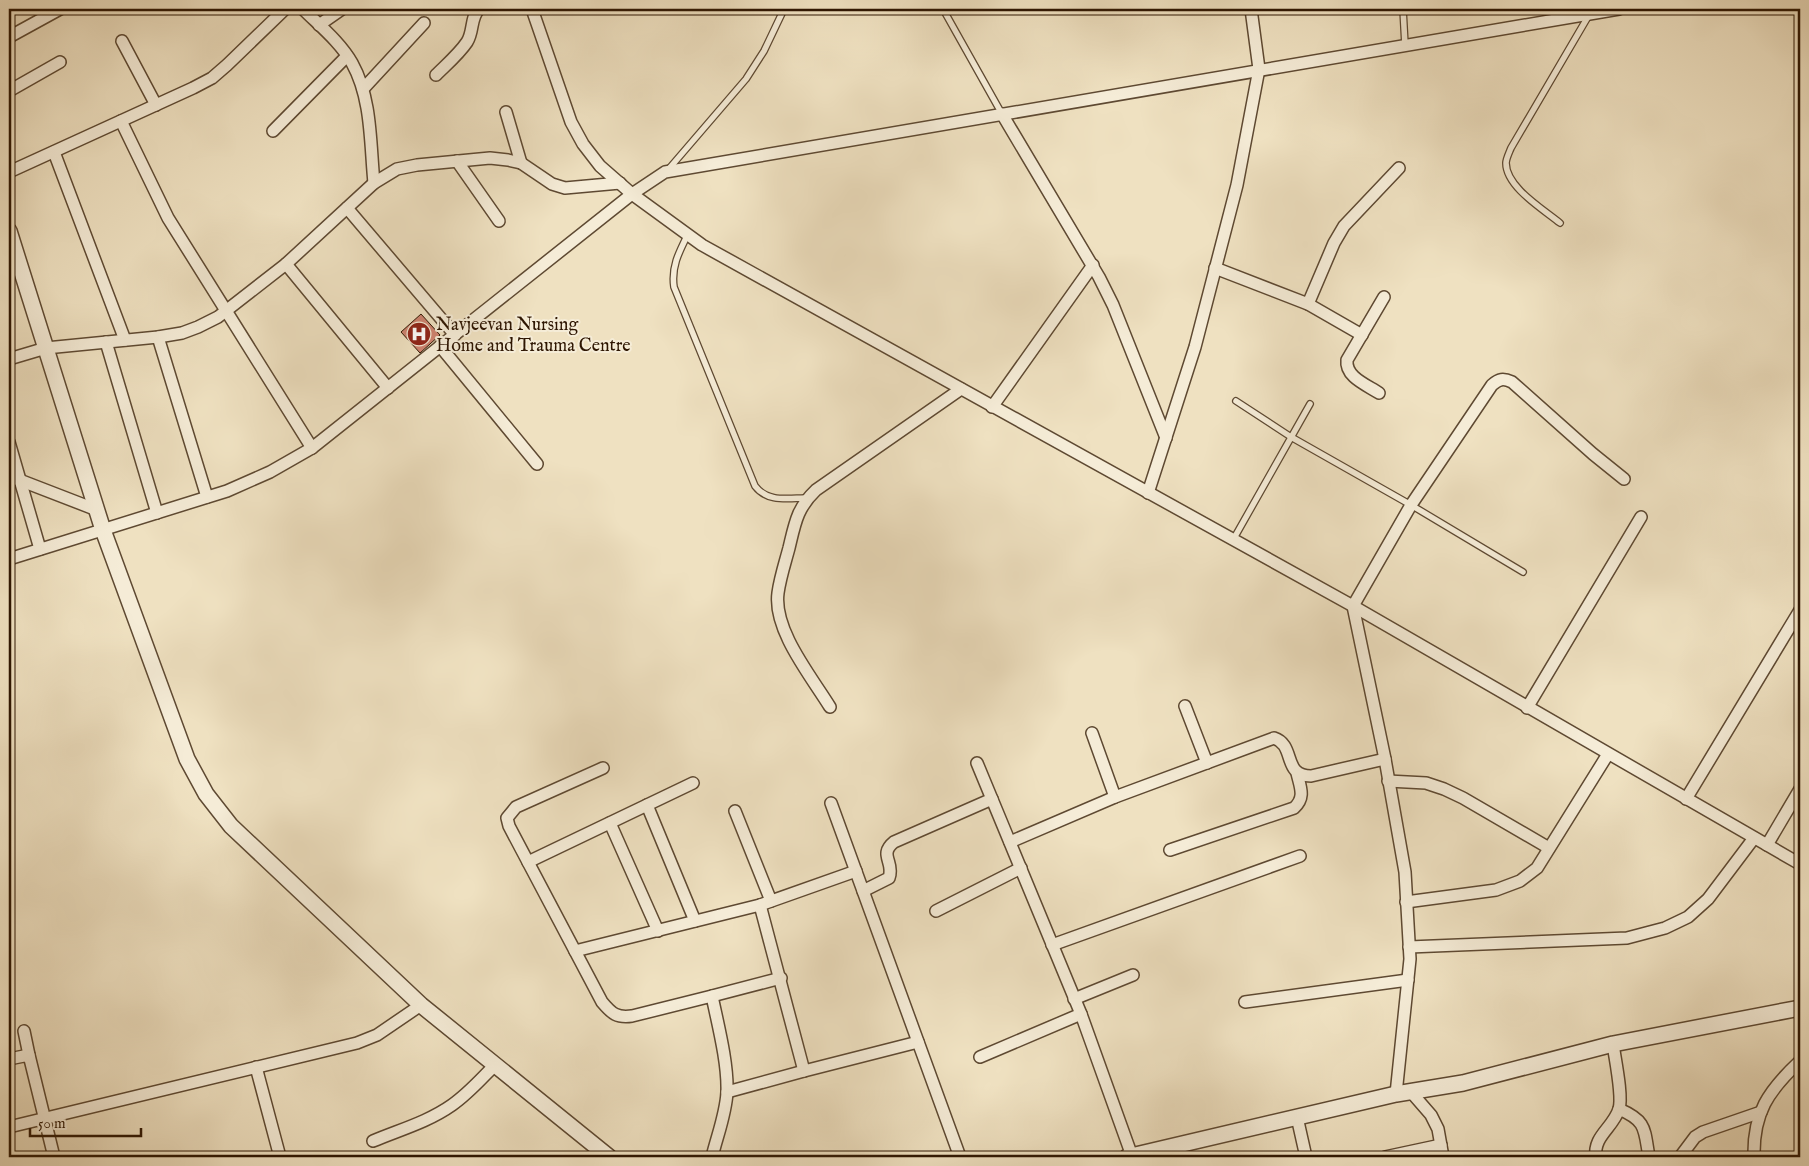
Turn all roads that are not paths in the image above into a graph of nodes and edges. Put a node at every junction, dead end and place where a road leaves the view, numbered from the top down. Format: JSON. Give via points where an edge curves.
{"nodes":[{"id":1,"x":60,"y":9,"type":"edge"},
{"id":2,"x":285,"y":9,"type":"edge"},
{"id":3,"x":303,"y":9,"type":"edge"},
{"id":4,"x":342,"y":9,"type":"edge"},
{"id":5,"x":479,"y":9,"type":"edge"},
{"id":6,"x":532,"y":9,"type":"edge"},
{"id":7,"x":784,"y":9,"type":"edge"},
{"id":8,"x":943,"y":9,"type":"edge"},
{"id":9,"x":1251,"y":9,"type":"edge"},
{"id":10,"x":1403,"y":9,"type":"edge"},
{"id":11,"x":1619,"y":9,"type":"edge"},
{"id":12,"x":1598,"y":11,"type":"edge"},
{"id":13,"x":424,"y":23,"type":"dead end"},
{"id":14,"x":319,"y":25,"type":"junction"},
{"id":15,"x":9,"y":37,"type":"edge"},
{"id":16,"x":122,"y":41,"type":"dead end"},
{"id":17,"x":1405,"y":45,"type":"junction"},
{"id":18,"x":347,"y":56,"type":"junction"},
{"id":19,"x":60,"y":62,"type":"dead end"},
{"id":20,"x":1259,"y":69,"type":"junction"},
{"id":21,"x":436,"y":75,"type":"dead end"},
{"id":22,"x":363,"y":89,"type":"junction"},
{"id":23,"x":9,"y":91,"type":"edge"},
{"id":24,"x":156,"y":105,"type":"junction"},
{"id":25,"x":506,"y":112,"type":"dead end"},
{"id":26,"x":1002,"y":114,"type":"junction"},
{"id":27,"x":121,"y":121,"type":"junction"},
{"id":28,"x":273,"y":131,"type":"dead end"},
{"id":29,"x":54,"y":152,"type":"junction"},
{"id":30,"x":458,"y":161,"type":"junction"},
{"id":31,"x":520,"y":163,"type":"junction"},
{"id":32,"x":1398,"y":168,"type":"dead end"},
{"id":33,"x":9,"y":172,"type":"edge"},
{"id":34,"x":665,"y":172,"type":"junction"},
{"id":35,"x":374,"y":183,"type":"junction"},
{"id":36,"x":620,"y":183,"type":"junction"},
{"id":37,"x":632,"y":194,"type":"junction"},
{"id":38,"x":347,"y":208,"type":"junction"},
{"id":39,"x":500,"y":221,"type":"dead end"},
{"id":40,"x":1560,"y":223,"type":"dead end"},
{"id":41,"x":9,"y":231,"type":"edge"},
{"id":42,"x":688,"y":234,"type":"junction"},
{"id":43,"x":12,"y":249,"type":"edge"},
{"id":44,"x":286,"y":264,"type":"junction"},
{"id":45,"x":1093,"y":265,"type":"junction"},
{"id":46,"x":1215,"y":268,"type":"junction"},
{"id":47,"x":1384,"y":297,"type":"dead end"},
{"id":48,"x":1308,"y":304,"type":"junction"},
{"id":49,"x":226,"y":310,"type":"junction"},
{"id":50,"x":456,"y":334,"type":"junction"},
{"id":51,"x":1362,"y":335,"type":"junction"},
{"id":52,"x":158,"y":337,"type":"junction"},
{"id":53,"x":125,"y":340,"type":"junction"},
{"id":54,"x":106,"y":342,"type":"junction"},
{"id":55,"x":440,"y":346,"type":"junction"},
{"id":56,"x":46,"y":348,"type":"junction"},
{"id":57,"x":9,"y":359,"type":"edge"},
{"id":58,"x":388,"y":388,"type":"junction"},
{"id":59,"x":961,"y":390,"type":"junction"},
{"id":60,"x":1380,"y":393,"type":"dead end"},
{"id":61,"x":1236,"y":401,"type":"dead end"},
{"id":62,"x":1310,"y":404,"type":"dead end"},
{"id":63,"x":992,"y":406,"type":"junction"},
{"id":64,"x":1166,"y":438,"type":"junction"},
{"id":65,"x":1291,"y":438,"type":"junction"},
{"id":66,"x":9,"y":442,"type":"edge"},
{"id":67,"x":312,"y":448,"type":"junction"},
{"id":68,"x":537,"y":464,"type":"dead end"},
{"id":69,"x":14,"y":478,"type":"edge"},
{"id":70,"x":1624,"y":479,"type":"dead end"},
{"id":71,"x":1148,"y":493,"type":"junction"},
{"id":72,"x":207,"y":497,"type":"junction"},
{"id":73,"x":808,"y":498,"type":"junction"},
{"id":74,"x":1411,"y":505,"type":"junction"},
{"id":75,"x":97,"y":510,"type":"junction"},
{"id":76,"x":157,"y":513,"type":"junction"},
{"id":77,"x":1641,"y":517,"type":"dead end"},
{"id":78,"x":103,"y":530,"type":"junction"},
{"id":79,"x":1233,"y":540,"type":"junction"},
{"id":80,"x":40,"y":549,"type":"junction"},
{"id":81,"x":9,"y":558,"type":"edge"},
{"id":82,"x":1523,"y":572,"type":"dead end"},
{"id":83,"x":1352,"y":606,"type":"junction"},
{"id":84,"x":1800,"y":610,"type":"edge"},
{"id":85,"x":830,"y":706,"type":"dead end"},
{"id":86,"x":1185,"y":706,"type":"dead end"},
{"id":87,"x":1527,"y":708,"type":"junction"},
{"id":88,"x":1092,"y":732,"type":"dead end"},
{"id":89,"x":1608,"y":754,"type":"junction"},
{"id":90,"x":1384,"y":759,"type":"junction"},
{"id":91,"x":977,"y":763,"type":"dead end"},
{"id":92,"x":1207,"y":763,"type":"junction"},
{"id":93,"x":603,"y":768,"type":"dead end"},
{"id":94,"x":1297,"y":773,"type":"junction"},
{"id":95,"x":1388,"y":781,"type":"junction"},
{"id":96,"x":693,"y":783,"type":"dead end"},
{"id":97,"x":1800,"y":789,"type":"edge"},
{"id":98,"x":1115,"y":797,"type":"junction"},
{"id":99,"x":992,"y":799,"type":"junction"},
{"id":100,"x":1686,"y":799,"type":"junction"},
{"id":101,"x":831,"y":803,"type":"dead end"},
{"id":102,"x":646,"y":805,"type":"junction"},
{"id":103,"x":736,"y":811,"type":"dead end"},
{"id":104,"x":610,"y":823,"type":"junction"},
{"id":105,"x":1754,"y":838,"type":"junction"},
{"id":106,"x":1010,"y":842,"type":"junction"},
{"id":107,"x":1767,"y":845,"type":"junction"},
{"id":108,"x":1549,"y":848,"type":"junction"},
{"id":109,"x":1170,"y":850,"type":"dead end"},
{"id":110,"x":1300,"y":856,"type":"dead end"},
{"id":111,"x":528,"y":862,"type":"junction"},
{"id":112,"x":1800,"y":864,"type":"edge"},
{"id":113,"x":1021,"y":868,"type":"junction"},
{"id":114,"x":856,"y":871,"type":"junction"},
{"id":115,"x":863,"y":891,"type":"junction"},
{"id":116,"x":1406,"y":902,"type":"junction"},
{"id":117,"x":766,"y":903,"type":"junction"},
{"id":118,"x":936,"y":911,"type":"dead end"},
{"id":119,"x":694,"y":921,"type":"junction"},
{"id":120,"x":658,"y":931,"type":"junction"},
{"id":121,"x":1052,"y":945,"type":"junction"},
{"id":122,"x":1409,"y":947,"type":"junction"},
{"id":123,"x":575,"y":951,"type":"junction"},
{"id":124,"x":1133,"y":975,"type":"dead end"},
{"id":125,"x":781,"y":978,"type":"junction"},
{"id":126,"x":1408,"y":980,"type":"junction"},
{"id":127,"x":712,"y":996,"type":"junction"},
{"id":128,"x":1074,"y":999,"type":"junction"},
{"id":129,"x":1245,"y":1002,"type":"dead end"},
{"id":130,"x":421,"y":1005,"type":"junction"},
{"id":131,"x":1800,"y":1008,"type":"edge"},
{"id":132,"x":1081,"y":1014,"type":"junction"},
{"id":133,"x":24,"y":1031,"type":"dead end"},
{"id":134,"x":918,"y":1042,"type":"junction"},
{"id":135,"x":1614,"y":1044,"type":"junction"},
{"id":136,"x":29,"y":1055,"type":"junction"},
{"id":137,"x":980,"y":1057,"type":"dead end"},
{"id":138,"x":9,"y":1059,"type":"edge"},
{"id":139,"x":1800,"y":1062,"type":"edge"},
{"id":140,"x":495,"y":1065,"type":"junction"},
{"id":141,"x":256,"y":1067,"type":"junction"},
{"id":142,"x":804,"y":1071,"type":"junction"},
{"id":143,"x":727,"y":1092,"type":"junction"},
{"id":144,"x":1404,"y":1093,"type":"junction"},
{"id":145,"x":1619,"y":1109,"type":"junction"},
{"id":146,"x":1761,"y":1112,"type":"junction"},
{"id":147,"x":1298,"y":1117,"type":"junction"},
{"id":148,"x":44,"y":1119,"type":"junction"},
{"id":149,"x":9,"y":1127,"type":"edge"},
{"id":150,"x":373,"y":1141,"type":"dead end"},
{"id":151,"x":1441,"y":1144,"type":"junction"},
{"id":152,"x":54,"y":1157,"type":"edge"},
{"id":153,"x":280,"y":1157,"type":"edge"},
{"id":154,"x":609,"y":1157,"type":"edge"},
{"id":155,"x":712,"y":1157,"type":"edge"},
{"id":156,"x":960,"y":1157,"type":"edge"},
{"id":157,"x":1129,"y":1157,"type":"edge"},
{"id":158,"x":1306,"y":1157,"type":"edge"},
{"id":159,"x":1385,"y":1157,"type":"edge"},
{"id":160,"x":1443,"y":1157,"type":"edge"},
{"id":161,"x":1596,"y":1157,"type":"edge"},
{"id":162,"x":1649,"y":1157,"type":"edge"},
{"id":163,"x":1680,"y":1157,"type":"edge"},
{"id":164,"x":1754,"y":1157,"type":"edge"}],
"edges":[{"from":1,"to":15,"type":"street"},
{"from":2,"to":24,"type":"street","via":[[212,78]]},
{"from":3,"to":14,"type":"street"},
{"from":4,"to":14,"type":"street"},
{"from":5,"to":21,"type":"street","via":[[472,19],[467,42]]},
{"from":6,"to":36,"type":"street","via":[[571,122],[600,166]]},
{"from":7,"to":34,"type":"lane","via":[[746,80]]},
{"from":8,"to":26,"type":"lane"},
{"from":9,"to":20,"type":"street"},
{"from":10,"to":17,"type":"lane"},
{"from":11,"to":12,"type":"street"},
{"from":12,"to":17,"type":"street"},
{"from":12,"to":40,"type":"lane","via":[[1510,148],[1506,163],[1508,176],[1518,189]]},
{"from":13,"to":22,"type":"street"},
{"from":14,"to":18,"type":"street"},
{"from":16,"to":24,"type":"street"},
{"from":17,"to":20,"type":"street"},
{"from":18,"to":22,"type":"street"},
{"from":18,"to":28,"type":"street"},
{"from":19,"to":23,"type":"street"},
{"from":20,"to":26,"type":"street"},
{"from":20,"to":46,"type":"street","via":[[1237,185]]},
{"from":22,"to":35,"type":"street"},
{"from":24,"to":27,"type":"street"},
{"from":25,"to":31,"type":"street"},
{"from":26,"to":34,"type":"street"},
{"from":26,"to":45,"type":"street"},
{"from":27,"to":29,"type":"street"},
{"from":27,"to":49,"type":"street","via":[[168,218]]},
{"from":29,"to":33,"type":"street"},
{"from":29,"to":53,"type":"street"},
{"from":30,"to":31,"type":"street","via":[[490,158]]},
{"from":30,"to":35,"type":"street","via":[[397,169]]},
{"from":30,"to":39,"type":"street"},
{"from":31,"to":36,"type":"street","via":[[552,184],[565,188]]},
{"from":32,"to":48,"type":"street","via":[[1344,226]]},
{"from":34,"to":37,"type":"street"},
{"from":35,"to":38,"type":"street"},
{"from":36,"to":37,"type":"street"},
{"from":37,"to":42,"type":"street"},
{"from":37,"to":50,"type":"street"},
{"from":38,"to":44,"type":"street"},
{"from":38,"to":50,"type":"street"},
{"from":41,"to":43,"type":"street"},
{"from":42,"to":59,"type":"street","via":[[702,245]]},
{"from":42,"to":73,"type":"lane","via":[[675,261],[674,287],[755,486],[767,497]]},
{"from":43,"to":56,"type":"street"},
{"from":44,"to":49,"type":"street"},
{"from":44,"to":58,"type":"street"},
{"from":45,"to":63,"type":"street"},
{"from":45,"to":64,"type":"street","via":[[1113,305]]},
{"from":46,"to":48,"type":"street"},
{"from":46,"to":64,"type":"street","via":[[1195,347]]},
{"from":47,"to":51,"type":"street"},
{"from":48,"to":51,"type":"street"},
{"from":49,"to":52,"type":"street","via":[[198,327]]},
{"from":49,"to":67,"type":"street"},
{"from":50,"to":55,"type":"street"},
{"from":51,"to":60,"type":"street","via":[[1346,366],[1350,374]]},
{"from":52,"to":53,"type":"street"},
{"from":52,"to":72,"type":"street"},
{"from":53,"to":54,"type":"street"},
{"from":54,"to":56,"type":"street"},
{"from":54,"to":76,"type":"street"},
{"from":55,"to":58,"type":"street"},
{"from":55,"to":68,"type":"street"},
{"from":56,"to":57,"type":"street"},
{"from":56,"to":75,"type":"street"},
{"from":58,"to":67,"type":"street"},
{"from":59,"to":63,"type":"street"},
{"from":59,"to":73,"type":"street"},
{"from":61,"to":65,"type":"lane"},
{"from":62,"to":65,"type":"lane"},
{"from":63,"to":71,"type":"street"},
{"from":64,"to":71,"type":"street"},
{"from":65,"to":74,"type":"lane"},
{"from":65,"to":79,"type":"lane"},
{"from":66,"to":69,"type":"street"},
{"from":67,"to":72,"type":"street","via":[[270,472]]},
{"from":69,"to":75,"type":"street"},
{"from":69,"to":80,"type":"street"},
{"from":70,"to":74,"type":"street","via":[[1512,382],[1499,379]]},
{"from":71,"to":79,"type":"street"},
{"from":72,"to":76,"type":"street"},
{"from":73,"to":85,"type":"street","via":[[795,522],[777,594],[779,616],[784,633]]},
{"from":74,"to":82,"type":"lane"},
{"from":74,"to":83,"type":"street"},
{"from":75,"to":78,"type":"street"},
{"from":76,"to":78,"type":"street"},
{"from":77,"to":87,"type":"street"},
{"from":78,"to":80,"type":"street"},
{"from":78,"to":130,"type":"street","via":[[187,759],[206,794],[231,826]]},
{"from":79,"to":83,"type":"street"},
{"from":80,"to":81,"type":"street"},
{"from":83,"to":87,"type":"street"},
{"from":83,"to":90,"type":"street"},
{"from":84,"to":100,"type":"street"},
{"from":86,"to":92,"type":"street"},
{"from":87,"to":89,"type":"street"},
{"from":88,"to":98,"type":"street"},
{"from":89,"to":100,"type":"street"},
{"from":89,"to":108,"type":"street"},
{"from":90,"to":94,"type":"street","via":[[1311,776]]},
{"from":90,"to":95,"type":"street"},
{"from":91,"to":99,"type":"street"},
{"from":92,"to":94,"type":"street","via":[[1274,738],[1285,746]]},
{"from":92,"to":98,"type":"street"},
{"from":93,"to":111,"type":"street","via":[[511,812],[507,818],[509,826]]},
{"from":94,"to":109,"type":"street","via":[[1302,795],[1294,808]]},
{"from":95,"to":108,"type":"street","via":[[1426,783],[1444,789]]},
{"from":95,"to":116,"type":"street","via":[[1405,872]]},
{"from":96,"to":102,"type":"street"},
{"from":97,"to":107,"type":"street"},
{"from":98,"to":106,"type":"street"},
{"from":99,"to":106,"type":"street"},
{"from":99,"to":115,"type":"street","via":[[894,842],[886,853],[889,878]]},
{"from":100,"to":105,"type":"street"},
{"from":101,"to":114,"type":"street"},
{"from":102,"to":104,"type":"street"},
{"from":102,"to":119,"type":"street"},
{"from":103,"to":117,"type":"street"},
{"from":104,"to":111,"type":"street"},
{"from":104,"to":120,"type":"street"},
{"from":105,"to":107,"type":"street"},
{"from":105,"to":122,"type":"street","via":[[1708,899],[1688,917],[1665,928],[1627,938]]},
{"from":106,"to":113,"type":"street"},
{"from":107,"to":112,"type":"street"},
{"from":108,"to":116,"type":"street","via":[[1537,868],[1520,881],[1496,890]]},
{"from":110,"to":121,"type":"street"},
{"from":111,"to":123,"type":"street"},
{"from":113,"to":118,"type":"street"},
{"from":113,"to":121,"type":"street"},
{"from":114,"to":115,"type":"street"},
{"from":114,"to":117,"type":"street"},
{"from":115,"to":134,"type":"street"},
{"from":116,"to":122,"type":"street"},
{"from":117,"to":119,"type":"street"},
{"from":117,"to":125,"type":"street"},
{"from":119,"to":120,"type":"street"},
{"from":120,"to":123,"type":"street"},
{"from":121,"to":128,"type":"street"},
{"from":122,"to":126,"type":"street"},
{"from":123,"to":127,"type":"street","via":[[602,1002],[612,1013],[622,1017]]},
{"from":124,"to":128,"type":"street"},
{"from":125,"to":127,"type":"street"},
{"from":125,"to":142,"type":"street"},
{"from":126,"to":129,"type":"street"},
{"from":126,"to":144,"type":"street"},
{"from":127,"to":143,"type":"street"},
{"from":128,"to":132,"type":"street"},
{"from":130,"to":140,"type":"street"},
{"from":130,"to":141,"type":"street","via":[[357,1043]]},
{"from":131,"to":135,"type":"street"},
{"from":132,"to":137,"type":"street"},
{"from":132,"to":157,"type":"street"},
{"from":133,"to":136,"type":"street"},
{"from":134,"to":142,"type":"street"},
{"from":134,"to":156,"type":"street"},
{"from":135,"to":144,"type":"street","via":[[1464,1084]]},
{"from":135,"to":145,"type":"street"},
{"from":136,"to":138,"type":"street"},
{"from":136,"to":148,"type":"street"},
{"from":139,"to":146,"type":"street","via":[[1782,1078]]},
{"from":140,"to":150,"type":"street","via":[[463,1097],[432,1118]]},
{"from":140,"to":154,"type":"street"},
{"from":141,"to":148,"type":"street"},
{"from":141,"to":153,"type":"street"},
{"from":142,"to":143,"type":"street"},
{"from":143,"to":155,"type":"street"},
{"from":144,"to":147,"type":"street"},
{"from":144,"to":151,"type":"street","via":[[1431,1115]]},
{"from":145,"to":161,"type":"street","via":[[1597,1142]]},
{"from":145,"to":162,"type":"street","via":[[1640,1121]]},
{"from":146,"to":163,"type":"street","via":[[1703,1132],[1695,1137]]},
{"from":146,"to":164,"type":"street","via":[[1754,1136]]},
{"from":147,"to":157,"type":"street"},
{"from":147,"to":158,"type":"street"},
{"from":148,"to":149,"type":"street"},
{"from":148,"to":152,"type":"street"},
{"from":151,"to":159,"type":"street"},
{"from":151,"to":160,"type":"street"}]}
